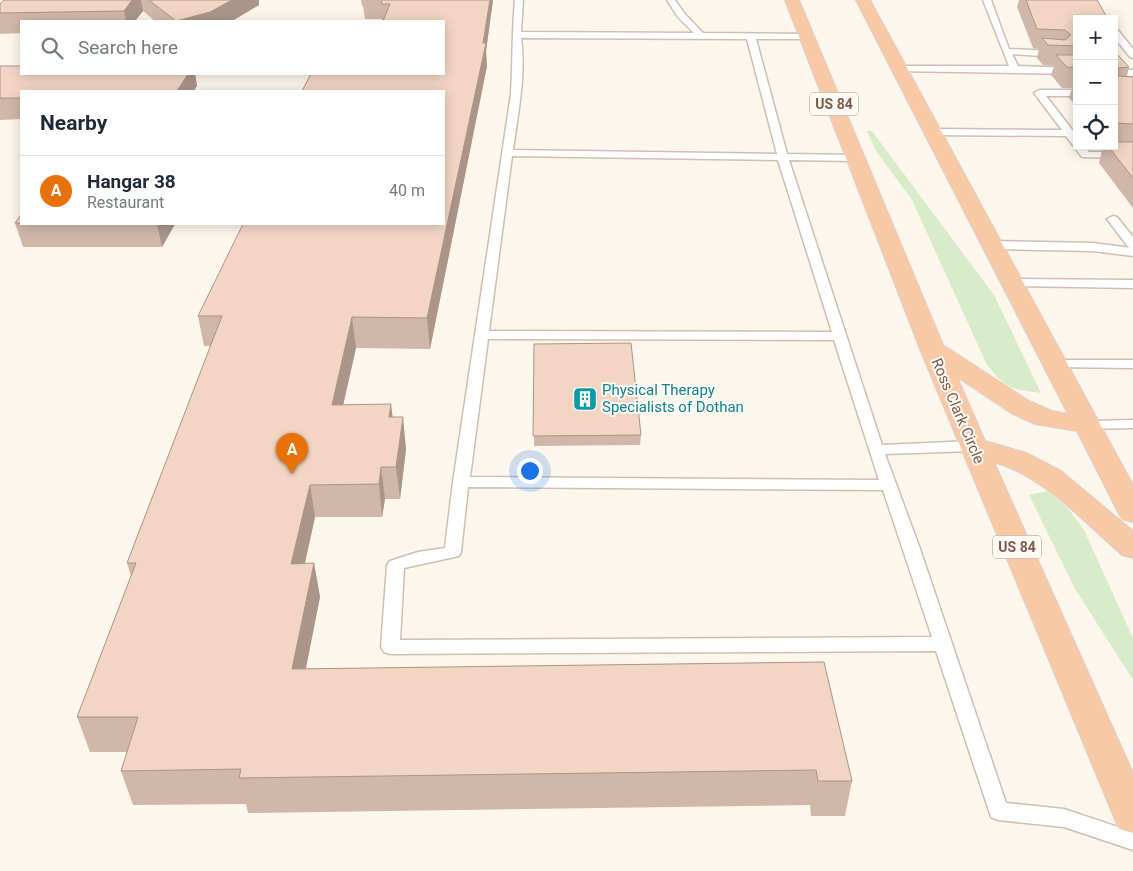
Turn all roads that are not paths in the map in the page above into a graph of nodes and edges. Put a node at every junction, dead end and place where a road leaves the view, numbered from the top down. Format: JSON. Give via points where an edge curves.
{"nodes":[{"id":1,"x":519,"y":0,"type":"edge"},
{"id":2,"x":671,"y":0,"type":"edge"},
{"id":3,"x":792,"y":0,"type":"edge"},
{"id":4,"x":864,"y":0,"type":"edge"},
{"id":5,"x":987,"y":0,"type":"edge"},
{"id":6,"x":516,"y":35,"type":"junction"},
{"id":7,"x":700,"y":36,"type":"junction"},
{"id":8,"x":751,"y":36,"type":"junction"},
{"id":9,"x":807,"y":36,"type":"junction"},
{"id":10,"x":1118,"y":36,"type":"edge"},
{"id":11,"x":1006,"y":51,"type":"junction"},
{"id":12,"x":1060,"y":55,"type":"edge"},
{"id":13,"x":1133,"y":55,"type":"edge"},
{"id":14,"x":899,"y":68,"type":"junction"},
{"id":15,"x":1016,"y":69,"type":"junction"},
{"id":16,"x":1073,"y":71,"type":"edge"},
{"id":17,"x":1118,"y":72,"type":"edge"},
{"id":18,"x":1133,"y":73,"type":"edge"},
{"id":19,"x":1073,"y":93,"type":"edge"},
{"id":20,"x":933,"y":132,"type":"junction"},
{"id":21,"x":1068,"y":133,"type":"junction"},
{"id":22,"x":1073,"y":139,"type":"edge"},
{"id":23,"x":1082,"y":150,"type":"edge"},
{"id":24,"x":507,"y":153,"type":"junction"},
{"id":25,"x":1133,"y":155,"type":"edge"},
{"id":26,"x":783,"y":158,"type":"junction"},
{"id":27,"x":855,"y":158,"type":"junction"},
{"id":28,"x":1113,"y":219,"type":"dead end"},
{"id":29,"x":994,"y":245,"type":"junction"},
{"id":30,"x":1133,"y":245,"type":"edge"},
{"id":31,"x":1133,"y":252,"type":"edge"},
{"id":32,"x":1014,"y":283,"type":"junction"},
{"id":33,"x":1133,"y":284,"type":"edge"},
{"id":34,"x":482,"y":335,"type":"junction"},
{"id":35,"x":840,"y":336,"type":"junction"},
{"id":36,"x":932,"y":349,"type":"junction"},
{"id":37,"x":1057,"y":364,"type":"junction"},
{"id":38,"x":1133,"y":364,"type":"edge"},
{"id":39,"x":1088,"y":424,"type":"junction"},
{"id":40,"x":1133,"y":424,"type":"edge"},
{"id":41,"x":973,"y":446,"type":"junction"},
{"id":42,"x":876,"y":450,"type":"junction"},
{"id":43,"x":461,"y":482,"type":"junction"},
{"id":44,"x":888,"y":485,"type":"junction"},
{"id":45,"x":1133,"y":512,"type":"edge"},
{"id":46,"x":1133,"y":548,"type":"edge"},
{"id":47,"x":941,"y":644,"type":"junction"},
{"id":48,"x":1133,"y":817,"type":"edge"},
{"id":49,"x":1133,"y":841,"type":"edge"}],
"edges":[{"from":1,"to":6,"type":"lane"},
{"from":2,"to":7,"type":"lane"},
{"from":3,"to":9,"type":"highway","name":"Ross Clark Circle","number":"US 84"},
{"from":4,"to":14,"type":"highway"},
{"from":5,"to":11,"type":"lane"},
{"from":6,"to":7,"type":"lane"},
{"from":6,"to":24,"type":"lane","via":[[516,94]]},
{"from":7,"to":8,"type":"lane"},
{"from":8,"to":9,"type":"lane"},
{"from":8,"to":26,"type":"lane"},
{"from":9,"to":27,"type":"highway","name":"Ross Clark Circle","number":"US 84"},
{"from":10,"to":13,"type":"lane"},
{"from":11,"to":12,"type":"lane"},
{"from":11,"to":15,"type":"lane"},
{"from":14,"to":15,"type":"lane"},
{"from":14,"to":20,"type":"highway"},
{"from":15,"to":16,"type":"lane"},
{"from":17,"to":18,"type":"lane"},
{"from":19,"to":21,"type":"lane","via":[[1039,93]]},
{"from":20,"to":21,"type":"lane"},
{"from":20,"to":29,"type":"highway"},
{"from":21,"to":22,"type":"lane"},
{"from":23,"to":25,"type":"lane","via":[[1086,155]]},
{"from":24,"to":26,"type":"lane"},
{"from":24,"to":34,"type":"lane"},
{"from":26,"to":27,"type":"lane"},
{"from":26,"to":35,"type":"lane"},
{"from":27,"to":36,"type":"highway","name":"Ross Clark Circle","number":"US 84"},
{"from":28,"to":30,"type":"lane"},
{"from":29,"to":31,"type":"lane","via":[[1094,247]]},
{"from":29,"to":32,"type":"highway"},
{"from":32,"to":33,"type":"lane"},
{"from":32,"to":37,"type":"highway"},
{"from":34,"to":35,"type":"lane"},
{"from":34,"to":43,"type":"lane"},
{"from":35,"to":42,"type":"lane"},
{"from":36,"to":39,"type":"highway","via":[[1020,407],[1045,418]]},
{"from":36,"to":41,"type":"highway","name":"Ross Clark Circle","number":"US 84"},
{"from":37,"to":38,"type":"lane"},
{"from":37,"to":39,"type":"highway"},
{"from":39,"to":40,"type":"lane"},
{"from":39,"to":45,"type":"highway"},
{"from":41,"to":42,"type":"lane"},
{"from":41,"to":46,"type":"highway","via":[[1016,458],[1051,477]]},
{"from":41,"to":48,"type":"highway","name":"Ross Clark Circle","number":"US 84"},
{"from":42,"to":44,"type":"lane"},
{"from":43,"to":44,"type":"lane"},
{"from":43,"to":47,"type":"lane","via":[[453,552],[396,565],[390,647]]},
{"from":44,"to":47,"type":"lane"},
{"from":47,"to":49,"type":"lane","via":[[998,811],[1064,818]]}]}
